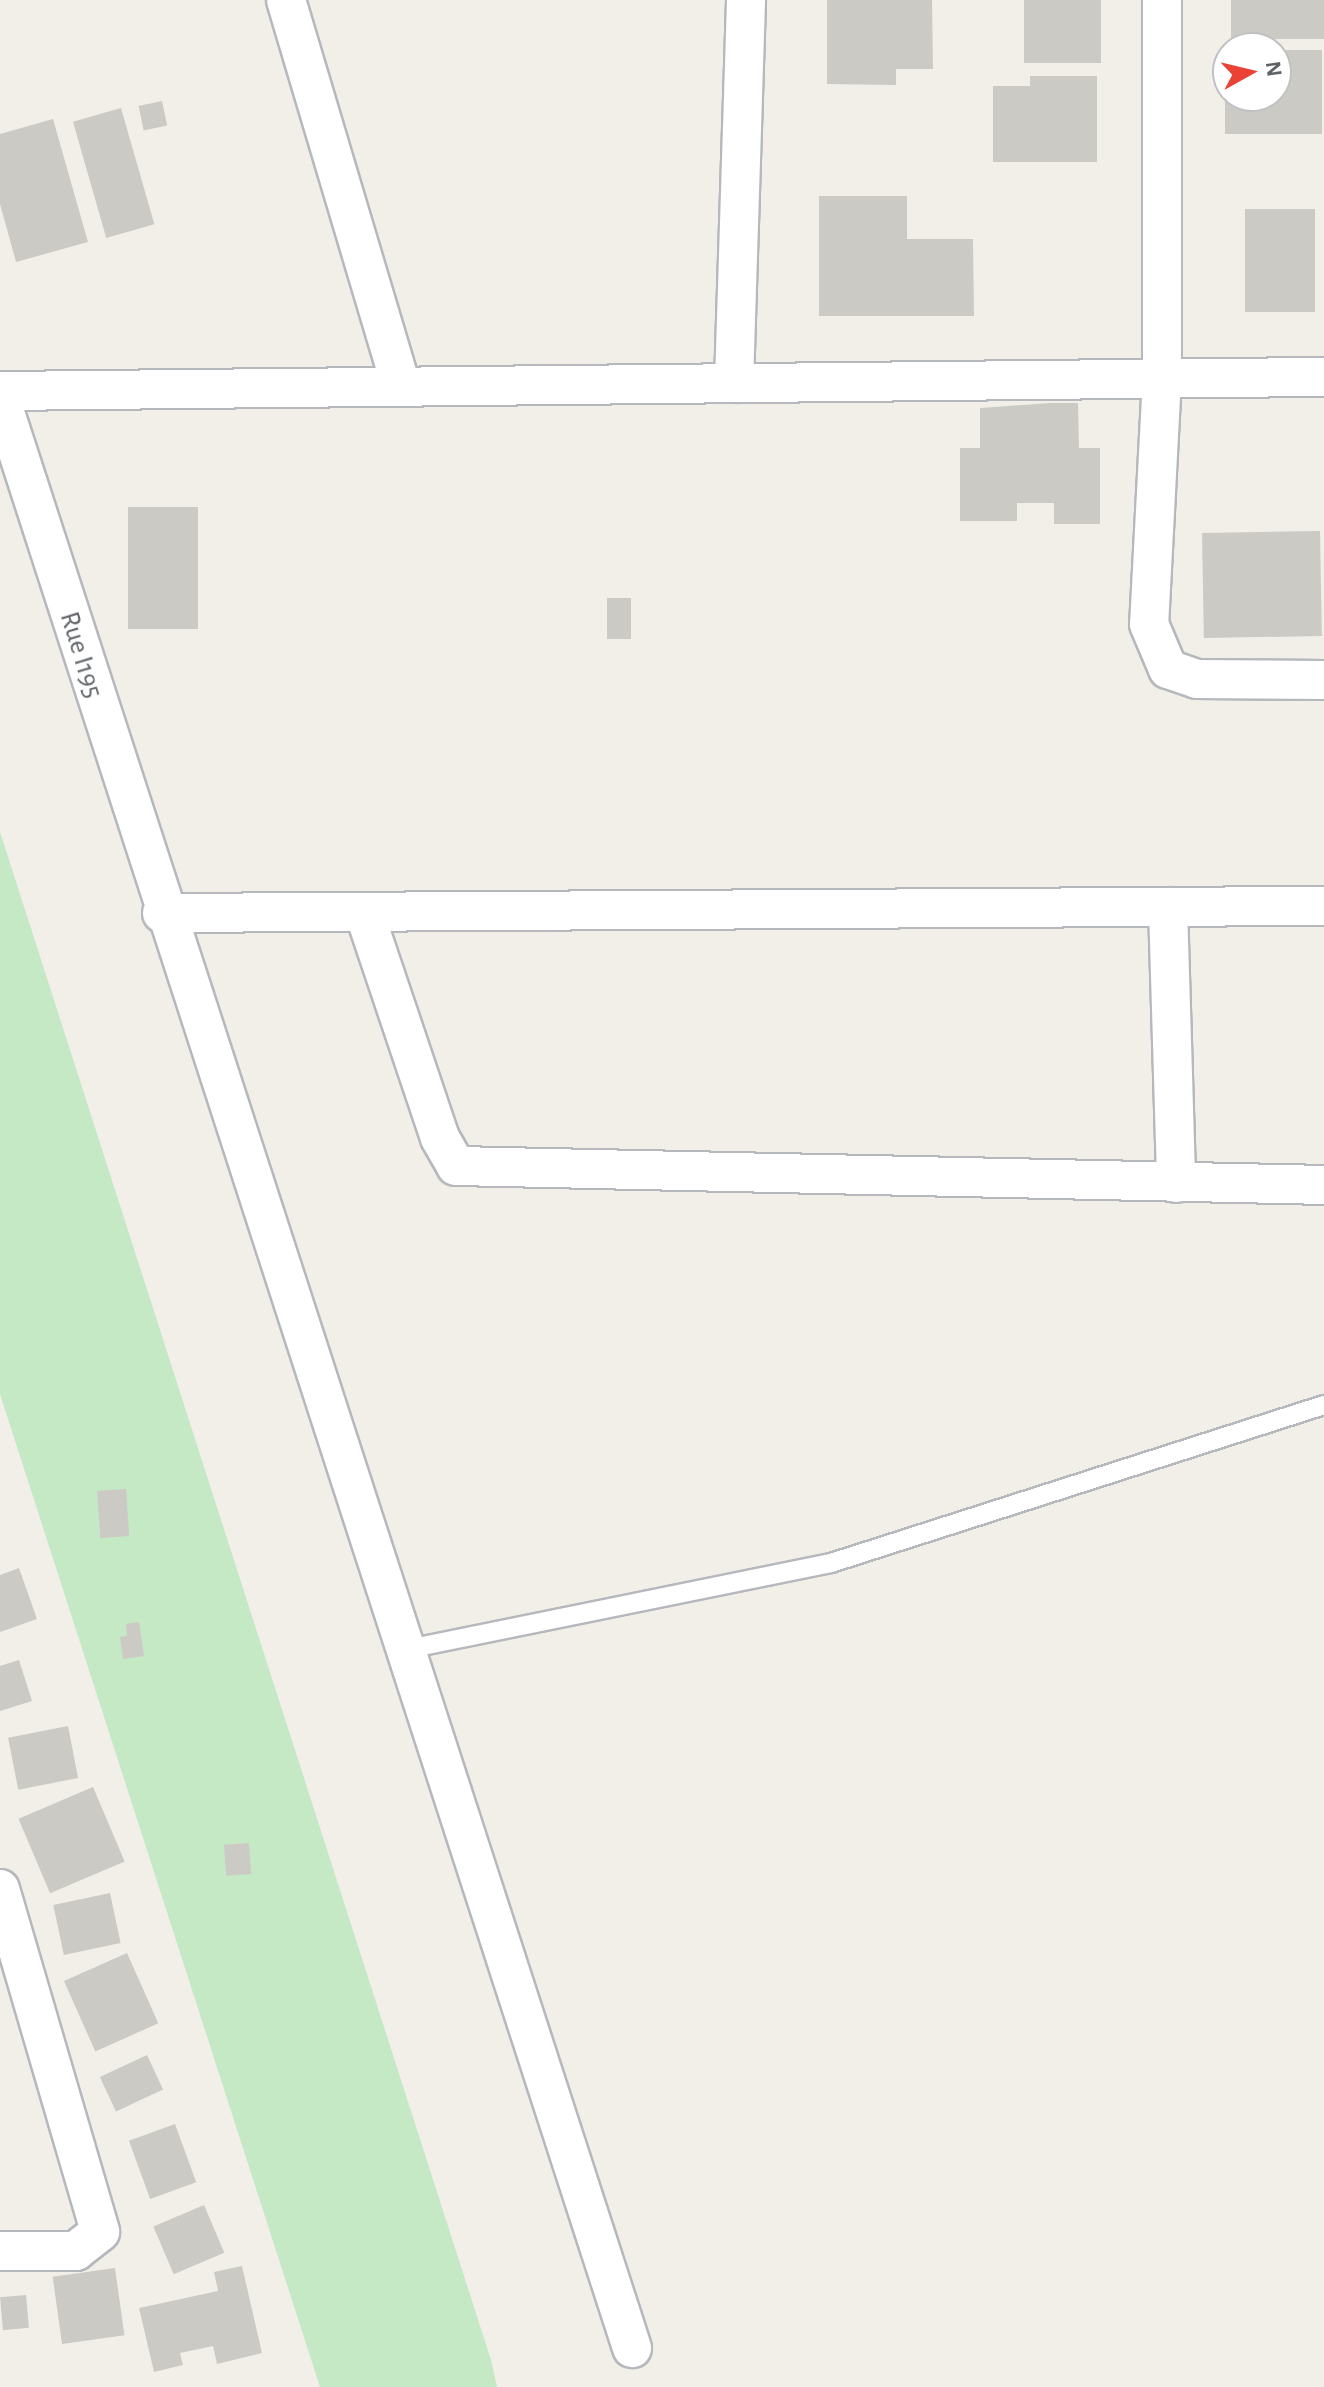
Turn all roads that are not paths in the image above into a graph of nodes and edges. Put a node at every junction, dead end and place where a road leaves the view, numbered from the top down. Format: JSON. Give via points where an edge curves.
{"nodes":[{"id":1,"x":286,"y":0,"type":"edge"},
{"id":2,"x":746,"y":0,"type":"edge"},
{"id":3,"x":1162,"y":0,"type":"edge"},
{"id":4,"x":1324,"y":377,"type":"edge"},
{"id":5,"x":1162,"y":378,"type":"junction"},
{"id":6,"x":734,"y":383,"type":"junction"},
{"id":7,"x":401,"y":385,"type":"junction"},
{"id":8,"x":0,"y":391,"type":"edge"},
{"id":9,"x":0,"y":397,"type":"edge"},
{"id":10,"x":1324,"y":680,"type":"edge"},
{"id":11,"x":1324,"y":906,"type":"edge"},
{"id":12,"x":1168,"y":907,"type":"junction"},
{"id":13,"x":364,"y":912,"type":"junction"},
{"id":14,"x":162,"y":913,"type":"junction"},
{"id":15,"x":1176,"y":1183,"type":"junction"},
{"id":16,"x":1324,"y":1185,"type":"edge"},
{"id":17,"x":1324,"y":1405,"type":"edge"},
{"id":18,"x":408,"y":1649,"type":"junction"},
{"id":19,"x":0,"y":1889,"type":"edge"},
{"id":20,"x":0,"y":2251,"type":"edge"},
{"id":21,"x":632,"y":2348,"type":"dead end"}],
"edges":[{"from":1,"to":7,"type":"street"},
{"from":2,"to":6,"type":"street"},
{"from":3,"to":5,"type":"street"},
{"from":4,"to":5,"type":"street"},
{"from":5,"to":6,"type":"street"},
{"from":5,"to":10,"type":"street","via":[[1149,624],[1168,669],[1197,679]]},
{"from":6,"to":7,"type":"street"},
{"from":7,"to":8,"type":"street"},
{"from":9,"to":14,"type":"street","name":"Rue I195"},
{"from":11,"to":12,"type":"street"},
{"from":12,"to":13,"type":"street"},
{"from":12,"to":15,"type":"street"},
{"from":13,"to":14,"type":"street"},
{"from":13,"to":15,"type":"street","via":[[440,1138],[456,1166]]},
{"from":14,"to":18,"type":"street","name":"Rue I195"},
{"from":15,"to":16,"type":"street"},
{"from":17,"to":18,"type":"lane","via":[[831,1563]]},
{"from":18,"to":21,"type":"street","name":"Rue I195"},
{"from":19,"to":20,"type":"street","via":[[100,2232],[76,2251]]}]}
